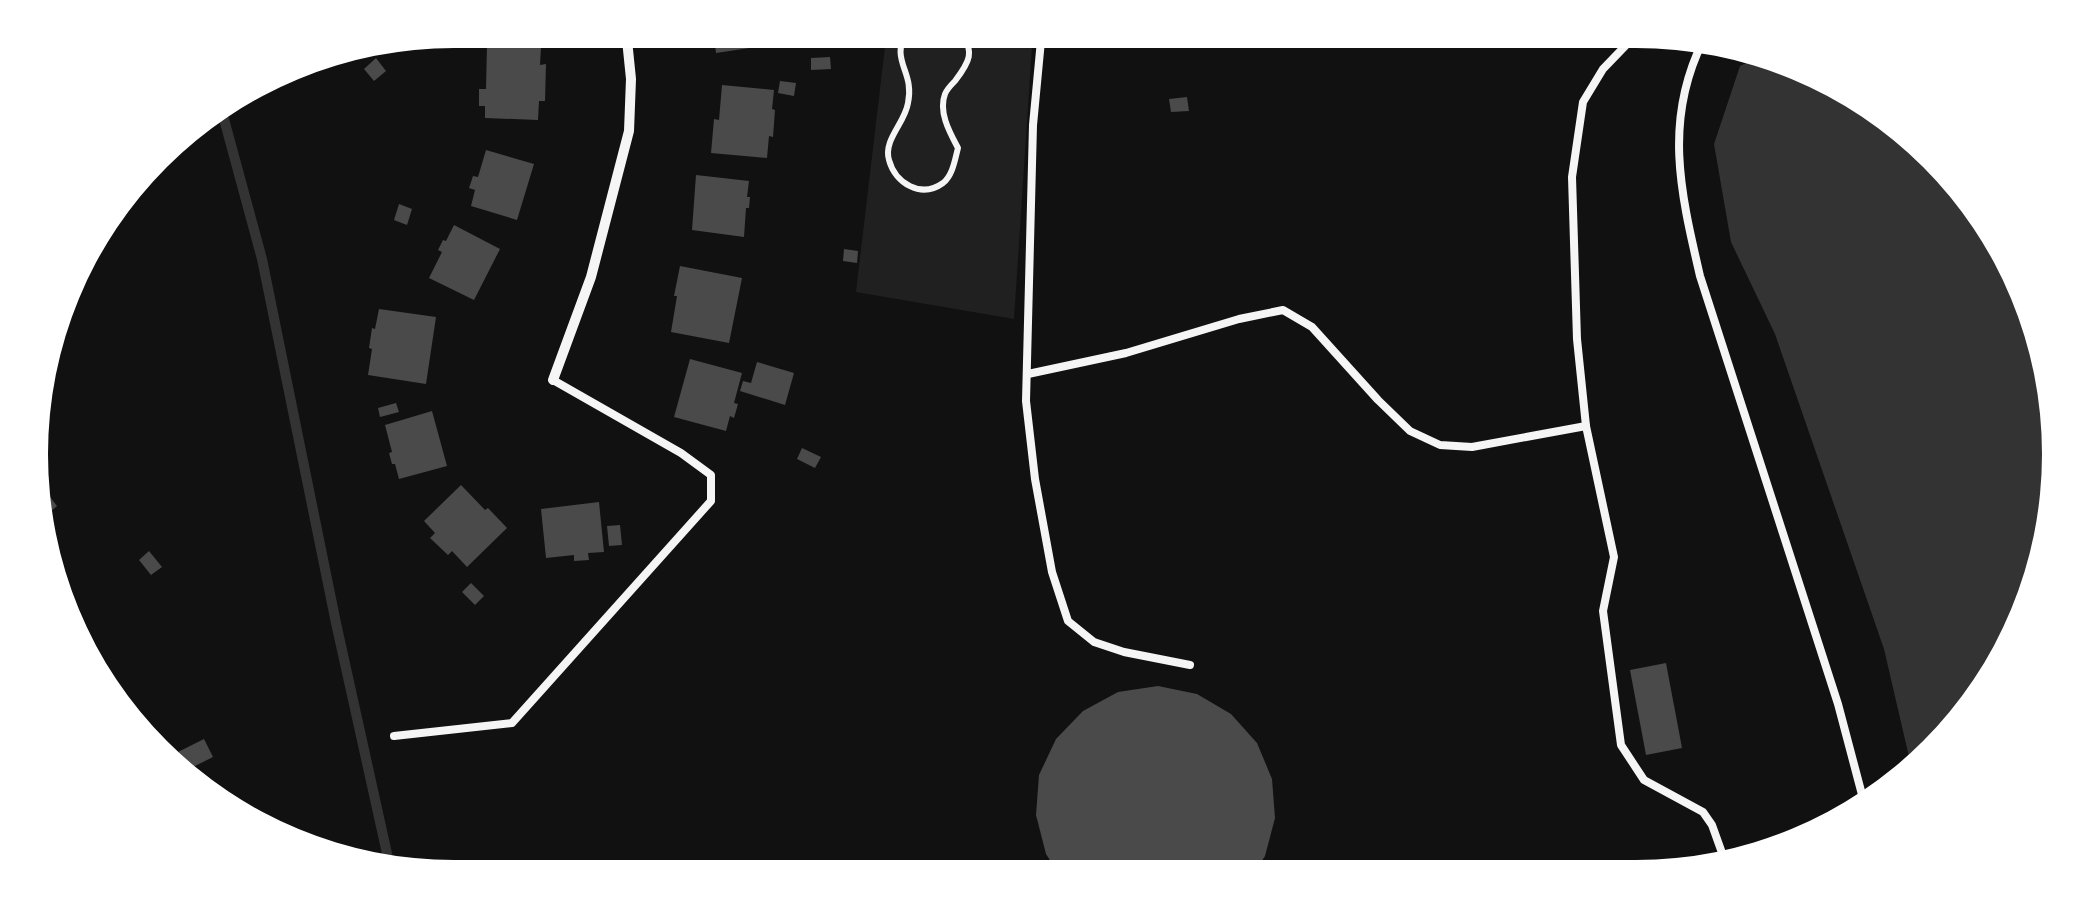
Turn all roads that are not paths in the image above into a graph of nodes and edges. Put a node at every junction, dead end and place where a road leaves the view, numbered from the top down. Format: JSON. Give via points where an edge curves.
{"nodes":[{"id":1,"x":628,"y":48,"type":"edge"},
{"id":2,"x":1040,"y":48,"type":"edge"},
{"id":3,"x":1623,"y":48,"type":"edge"},
{"id":4,"x":1697,"y":52,"type":"edge"},
{"id":5,"x":1028,"y":374,"type":"junction"},
{"id":6,"x":553,"y":380,"type":"joint"},
{"id":7,"x":1586,"y":426,"type":"junction"},
{"id":8,"x":1190,"y":665,"type":"dead end"},
{"id":9,"x":394,"y":736,"type":"dead end"},
{"id":10,"x":1861,"y":792,"type":"edge"},
{"id":11,"x":1721,"y":851,"type":"edge"}],
"edges":[{"from":1,"to":6,"type":"street","via":[[629,131],[592,277]]},
{"from":2,"to":5,"type":"lane"},
{"from":3,"to":7,"type":"lane","via":[[1584,102],[1572,177],[1576,338]]},
{"from":4,"to":10,"type":"lane","via":[[1682,102],[1678,153],[1686,213]]},
{"from":5,"to":7,"type":"lane","via":[[1283,310],[1312,327],[1410,430],[1440,445],[1472,447]]},
{"from":5,"to":8,"type":"lane","via":[[1035,480],[1068,621],[1094,642]]},
{"from":6,"to":9,"type":"lane","via":[[710,475],[712,501],[512,722]]},
{"from":7,"to":11,"type":"lane","via":[[1614,557],[1603,611],[1621,745],[1644,780],[1703,812]]}]}
